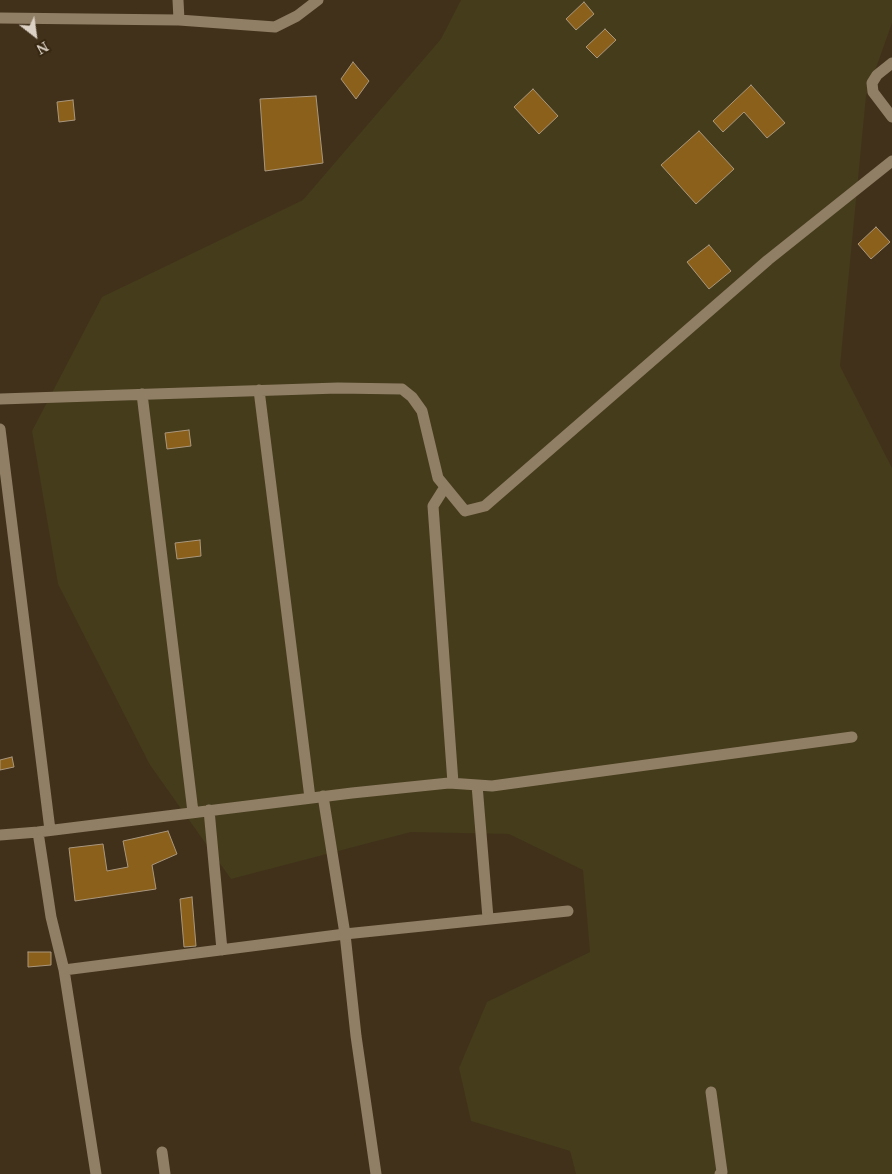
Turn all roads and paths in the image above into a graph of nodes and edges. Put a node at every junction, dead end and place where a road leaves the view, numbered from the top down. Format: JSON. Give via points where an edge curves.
{"nodes":[{"id":1,"x":178,"y":0,"type":"edge"},
{"id":2,"x":318,"y":0,"type":"edge"},
{"id":3,"x":0,"y":18,"type":"edge"},
{"id":4,"x":179,"y":20,"type":"junction"},
{"id":5,"x":892,"y":63,"type":"edge"},
{"id":6,"x":892,"y":117,"type":"edge"},
{"id":7,"x":892,"y":161,"type":"edge"},
{"id":8,"x":259,"y":390,"type":"junction"},
{"id":9,"x":142,"y":394,"type":"junction"},
{"id":10,"x":0,"y":399,"type":"edge"},
{"id":11,"x":0,"y":429,"type":"edge"},
{"id":12,"x":445,"y":487,"type":"junction"},
{"id":13,"x":852,"y":737,"type":"dead end"},
{"id":14,"x":453,"y":783,"type":"junction"},
{"id":15,"x":478,"y":784,"type":"junction"},
{"id":16,"x":322,"y":796,"type":"junction"},
{"id":17,"x":310,"y":798,"type":"junction"},
{"id":18,"x":209,"y":810,"type":"junction"},
{"id":19,"x":193,"y":812,"type":"junction"},
{"id":20,"x":50,"y":830,"type":"junction"},
{"id":21,"x":38,"y":832,"type":"junction"},
{"id":22,"x":0,"y":835,"type":"edge"},
{"id":23,"x":568,"y":911,"type":"dead end"},
{"id":24,"x":488,"y":918,"type":"junction"},
{"id":25,"x":345,"y":934,"type":"junction"},
{"id":26,"x":222,"y":950,"type":"junction"},
{"id":27,"x":64,"y":970,"type":"junction"},
{"id":28,"x":711,"y":1092,"type":"dead end"},
{"id":29,"x":162,"y":1152,"type":"dead end"},
{"id":30,"x":96,"y":1174,"type":"edge"},
{"id":31,"x":165,"y":1174,"type":"edge"},
{"id":32,"x":376,"y":1174,"type":"edge"},
{"id":33,"x":720,"y":1174,"type":"edge"}],
"edges":[{"from":1,"to":4,"type":"street"},
{"from":2,"to":4,"type":"street","via":[[298,16],[275,27]]},
{"from":3,"to":4,"type":"street"},
{"from":5,"to":6,"type":"street","via":[[872,83],[872,92]]},
{"from":7,"to":12,"type":"street","via":[[768,260],[485,506],[465,511]]},
{"from":8,"to":9,"type":"street"},
{"from":8,"to":12,"type":"street","via":[[402,389],[422,411],[438,478]]},
{"from":8,"to":17,"type":"street"},
{"from":9,"to":10,"type":"street"},
{"from":9,"to":19,"type":"street"},
{"from":11,"to":20,"type":"street"},
{"from":12,"to":14,"type":"street","via":[[433,506]]},
{"from":13,"to":15,"type":"street","via":[[492,786]]},
{"from":14,"to":15,"type":"street"},
{"from":14,"to":16,"type":"street"},
{"from":15,"to":24,"type":"street"},
{"from":16,"to":17,"type":"street"},
{"from":16,"to":25,"type":"street"},
{"from":17,"to":18,"type":"street"},
{"from":18,"to":19,"type":"street"},
{"from":18,"to":26,"type":"street"},
{"from":19,"to":20,"type":"street"},
{"from":20,"to":21,"type":"street"},
{"from":21,"to":22,"type":"street"},
{"from":21,"to":27,"type":"street","via":[[51,918]]},
{"from":23,"to":24,"type":"street"},
{"from":24,"to":25,"type":"street"},
{"from":25,"to":26,"type":"street"},
{"from":25,"to":32,"type":"street"},
{"from":26,"to":27,"type":"street"},
{"from":27,"to":30,"type":"street"},
{"from":28,"to":33,"type":"street"},
{"from":29,"to":31,"type":"street"}]}
